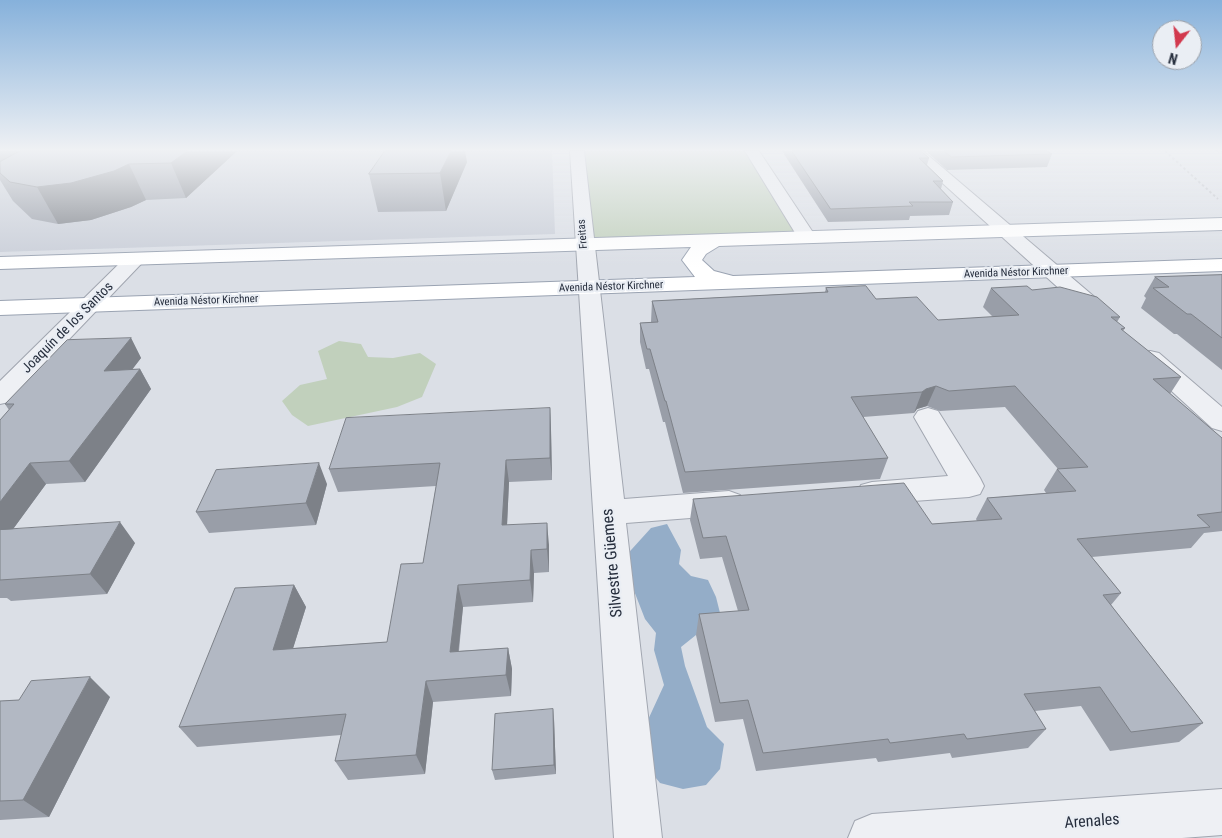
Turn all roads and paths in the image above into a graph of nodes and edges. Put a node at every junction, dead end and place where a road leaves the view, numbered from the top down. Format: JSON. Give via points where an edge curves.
{"nodes":[{"id":1,"x":579,"y":190,"type":"edge"},
{"id":2,"x":777,"y":190,"type":"edge"},
{"id":3,"x":959,"y":190,"type":"edge"},
{"id":4,"x":1209,"y":190,"type":"edge"},
{"id":5,"x":1222,"y":202,"type":"edge"},
{"id":6,"x":1222,"y":224,"type":"edge"},
{"id":7,"x":1005,"y":230,"type":"junction"},
{"id":8,"x":807,"y":237,"type":"junction"},
{"id":9,"x":718,"y":239,"type":"junction"},
{"id":10,"x":584,"y":243,"type":"junction"},
{"id":11,"x":135,"y":259,"type":"junction"},
{"id":12,"x":0,"y":263,"type":"edge"},
{"id":13,"x":1222,"y":265,"type":"edge"},
{"id":14,"x":1052,"y":272,"type":"junction"},
{"id":15,"x":741,"y":283,"type":"junction"},
{"id":16,"x":588,"y":288,"type":"junction"},
{"id":17,"x":91,"y":305,"type":"junction"},
{"id":18,"x":0,"y":308,"type":"edge"},
{"id":19,"x":0,"y":396,"type":"edge"},
{"id":20,"x":928,"y":417,"type":"dead end"},
{"id":21,"x":1222,"y":422,"type":"edge"},
{"id":22,"x":842,"y":495,"type":"edge"},
{"id":23,"x":755,"y":502,"type":"edge"},
{"id":24,"x":608,"y":512,"type":"junction"},
{"id":25,"x":1222,"y":812,"type":"edge"},
{"id":26,"x":638,"y":838,"type":"edge"},
{"id":27,"x":872,"y":838,"type":"edge"}],
"edges":[{"from":1,"to":10,"type":"street","name":"Freitas"},
{"from":2,"to":8,"type":"street"},
{"from":3,"to":7,"type":"street"},
{"from":4,"to":5,"type":"path"},
{"from":6,"to":7,"type":"main road"},
{"from":7,"to":8,"type":"main road"},
{"from":7,"to":14,"type":"street"},
{"from":8,"to":9,"type":"main road"},
{"from":9,"to":10,"type":"main road"},
{"from":9,"to":15,"type":"main road","via":[[695,253],[692,260],[695,268],[707,276]]},
{"from":10,"to":11,"type":"main road"},
{"from":10,"to":16,"type":"street","name":"Freitas"},
{"from":11,"to":12,"type":"main road"},
{"from":11,"to":17,"type":"street","name":"Joaquín de los Santos"},
{"from":13,"to":14,"type":"main road","name":"Avenida Néstor Kirchner"},
{"from":14,"to":15,"type":"main road","name":"Avenida Néstor Kirchner"},
{"from":14,"to":21,"type":"street"},
{"from":15,"to":16,"type":"main road","name":"Avenida Néstor Kirchner"},
{"from":16,"to":17,"type":"main road","name":"Avenida Néstor Kirchner"},
{"from":16,"to":24,"type":"street","name":"Silvestre Güemes"},
{"from":17,"to":18,"type":"main road","name":"Avenida Néstor Kirchner"},
{"from":17,"to":19,"type":"street","name":"Joaquín de los Santos"},
{"from":20,"to":22,"type":"street","via":[[969,486]]},
{"from":23,"to":24,"type":"street"},
{"from":24,"to":26,"type":"street","name":"Silvestre Güemes"},
{"from":25,"to":27,"type":"street","name":"Arenales"}]}
